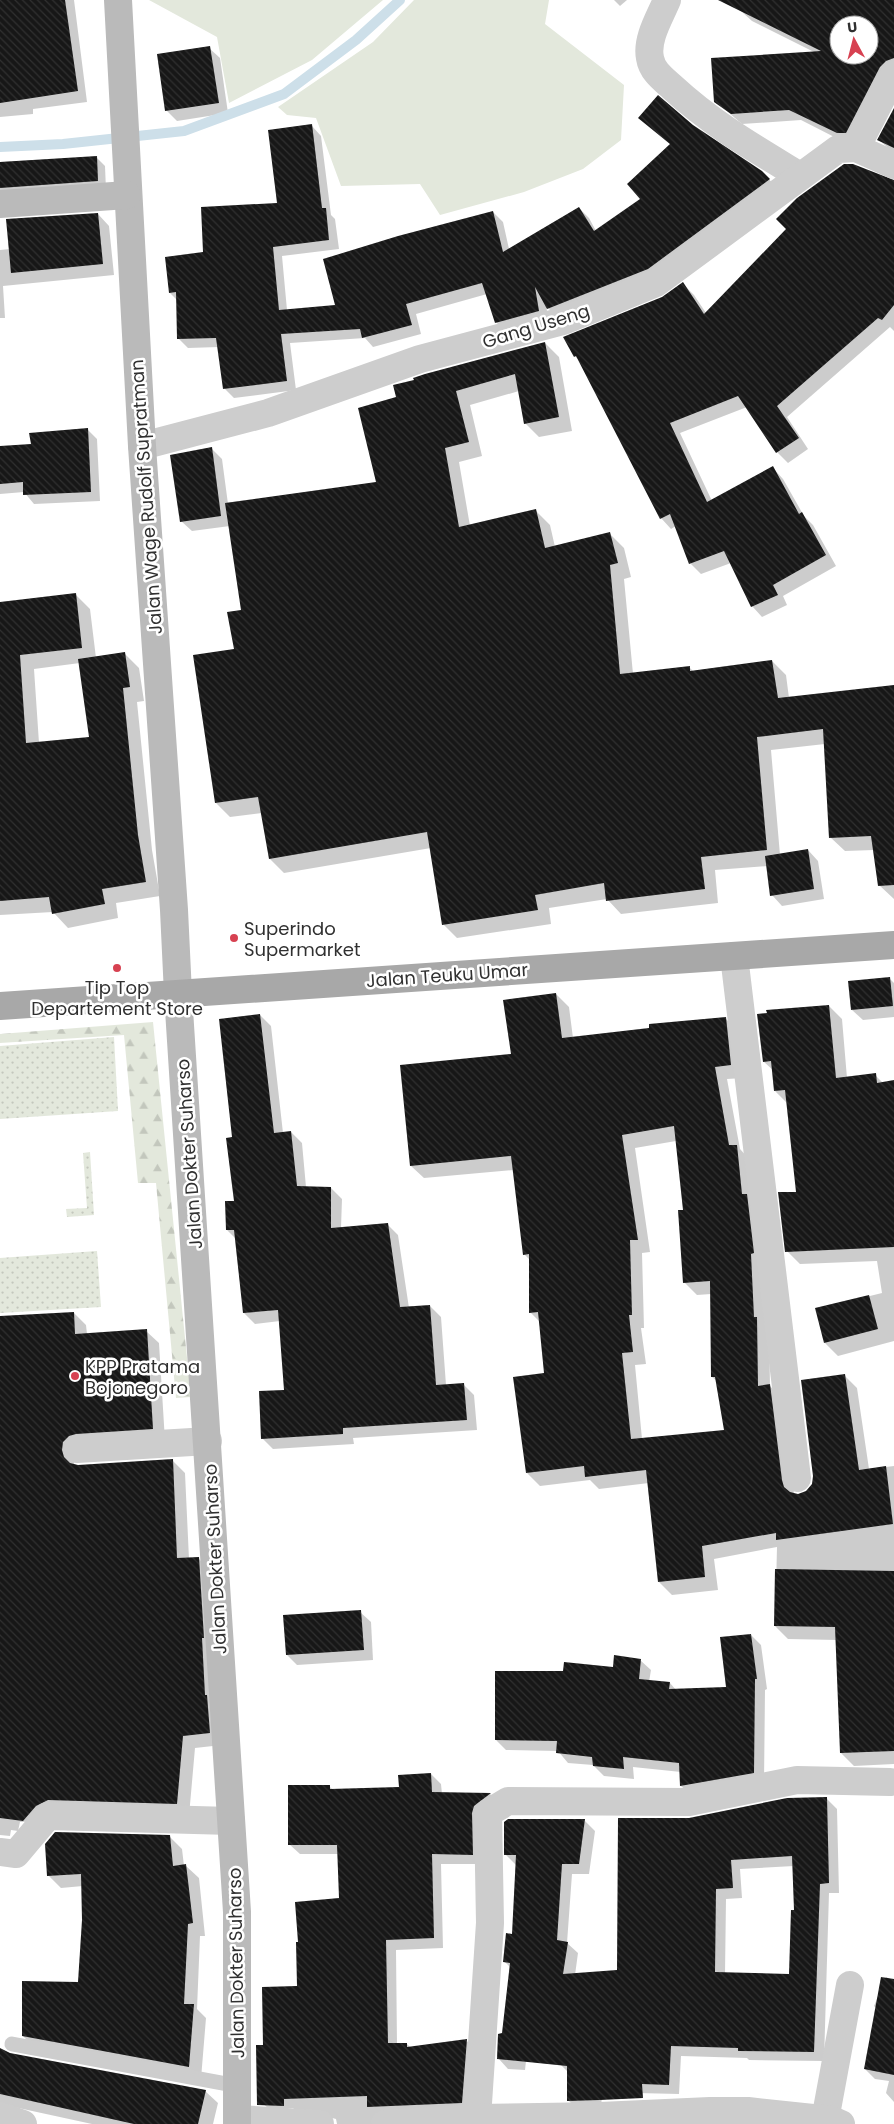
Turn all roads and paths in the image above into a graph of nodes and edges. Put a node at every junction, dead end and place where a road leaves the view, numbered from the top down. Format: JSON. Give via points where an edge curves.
{"nodes":[{"id":1,"x":118,"y":0,"type":"edge"},
{"id":2,"x":667,"y":0,"type":"edge"},
{"id":3,"x":894,"y":74,"type":"edge"},
{"id":4,"x":856,"y":148,"type":"junction"},
{"id":5,"x":894,"y":165,"type":"edge"},
{"id":6,"x":800,"y":176,"type":"junction"},
{"id":7,"x":127,"y":195,"type":"junction"},
{"id":8,"x":0,"y":204,"type":"edge"},
{"id":9,"x":142,"y":446,"type":"junction"},
{"id":10,"x":894,"y":945,"type":"edge"},
{"id":11,"x":734,"y":956,"type":"junction"},
{"id":12,"x":178,"y":994,"type":"junction"},
{"id":13,"x":0,"y":1006,"type":"edge"},
{"id":14,"x":208,"y":1441,"type":"junction"},
{"id":15,"x":77,"y":1449,"type":"dead end"},
{"id":16,"x":797,"y":1478,"type":"dead end"},
{"id":17,"x":890,"y":1782,"type":"dead end"},
{"id":18,"x":231,"y":1821,"type":"junction"},
{"id":19,"x":0,"y":1852,"type":"edge"},
{"id":20,"x":850,"y":1985,"type":"dead end"},
{"id":21,"x":12,"y":2044,"type":"dead end"},
{"id":22,"x":238,"y":2086,"type":"junction"},
{"id":23,"x":0,"y":2116,"type":"edge"},
{"id":24,"x":709,"y":2117,"type":"edge"},
{"id":25,"x":476,"y":2118,"type":"junction"},
{"id":26,"x":599,"y":2120,"type":"edge"},
{"id":27,"x":238,"y":2121,"type":"edge"},
{"id":28,"x":833,"y":2122,"type":"edge"},
{"id":29,"x":23,"y":2124,"type":"edge"},
{"id":30,"x":320,"y":2124,"type":"edge"},
{"id":31,"x":385,"y":2124,"type":"edge"}],
"edges":[{"from":1,"to":7,"type":"main road","name":"Jalan Wage Rudolf Supratman"},
{"from":2,"to":6,"type":"street","via":[[650,42],[650,58],[656,72],[716,124]]},
{"from":3,"to":4,"type":"street"},
{"from":4,"to":5,"type":"street"},
{"from":4,"to":6,"type":"street","name":"Gang Useng","via":[[838,149]]},
{"from":6,"to":9,"type":"street","name":"Gang Useng","via":[[656,283],[564,321],[420,359],[268,413]]},
{"from":7,"to":8,"type":"main road"},
{"from":7,"to":9,"type":"main road","name":"Jalan Wage Rudolf Supratman"},
{"from":9,"to":12,"type":"main road","name":"Jalan Wage Rudolf Supratman"},
{"from":10,"to":11,"type":"main road","name":"Jalan Teuku Umar"},
{"from":11,"to":12,"type":"main road","name":"Jalan Teuku Umar"},
{"from":11,"to":16,"type":"street"},
{"from":12,"to":13,"type":"main road","name":"Jalan Teuku Umar"},
{"from":12,"to":14,"type":"main road","name":"Jalan Dokter Suharso"},
{"from":14,"to":15,"type":"street"},
{"from":14,"to":18,"type":"main road","name":"Jalan Dokter Suharso"},
{"from":17,"to":25,"type":"street","via":[[797,1780],[689,1802],[508,1802],[488,1813],[490,1923]]},
{"from":18,"to":19,"type":"street","via":[[48,1816],[16,1854]]},
{"from":18,"to":22,"type":"main road","name":"Jalan Dokter Suharso","via":[[237,1912]]},
{"from":20,"to":28,"type":"street"},
{"from":21,"to":22,"type":"lane"},
{"from":22,"to":27,"type":"main road","name":"Jalan Dokter Suharso"},
{"from":23,"to":29,"type":"street"},
{"from":24,"to":26,"type":"street"},
{"from":24,"to":28,"type":"street","via":[[748,2111]]},
{"from":25,"to":26,"type":"street"},
{"from":25,"to":31,"type":"street"},
{"from":27,"to":30,"type":"street"}]}
